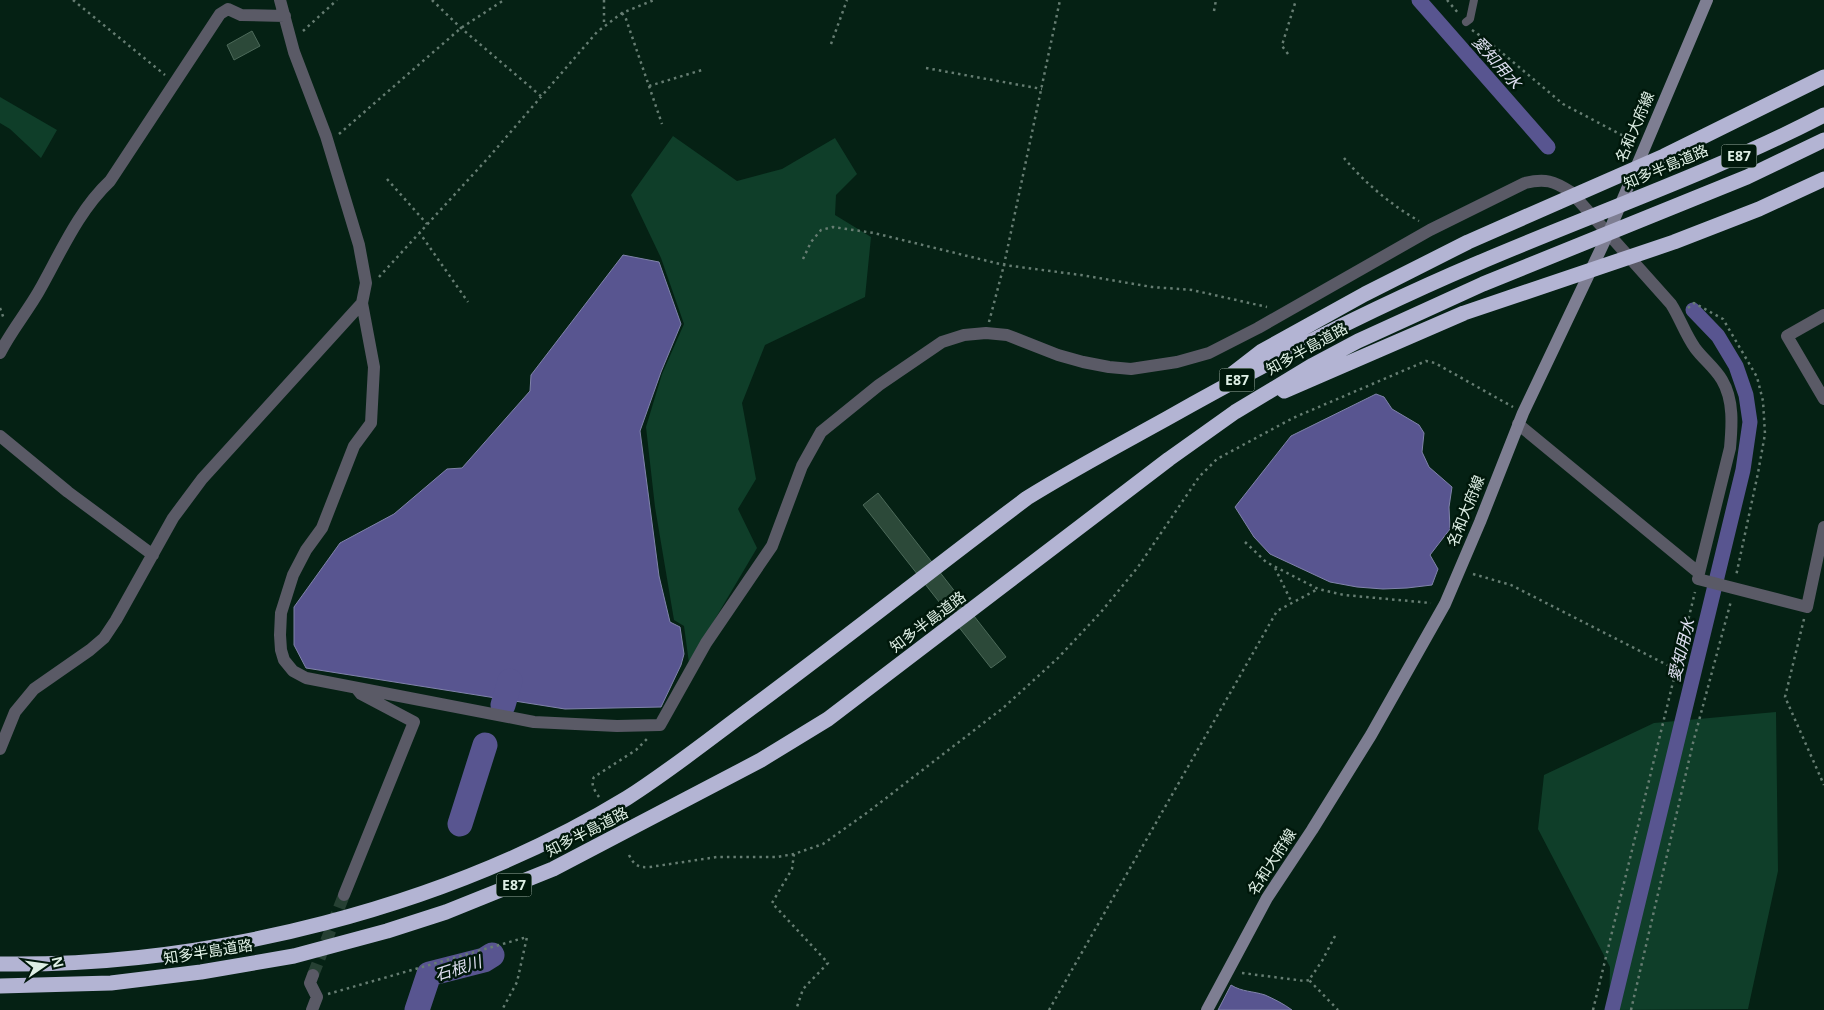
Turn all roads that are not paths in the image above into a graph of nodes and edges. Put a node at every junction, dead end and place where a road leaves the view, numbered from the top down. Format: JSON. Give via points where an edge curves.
{"nodes":[{"id":1,"x":280,"y":0,"type":"edge"},
{"id":2,"x":1474,"y":0,"type":"edge"},
{"id":3,"x":1708,"y":0,"type":"edge"},
{"id":4,"x":285,"y":16,"type":"junction"},
{"id":5,"x":1466,"y":22,"type":"road end"},
{"id":6,"x":1824,"y":77,"type":"edge"},
{"id":7,"x":1824,"y":116,"type":"edge"},
{"id":8,"x":1824,"y":140,"type":"edge"},
{"id":9,"x":1824,"y":179,"type":"edge"},
{"id":10,"x":1608,"y":234,"type":"junction"},
{"id":11,"x":362,"y":303,"type":"junction"},
{"id":12,"x":1824,"y":315,"type":"edge"},
{"id":13,"x":0,"y":353,"type":"edge"},
{"id":14,"x":1824,"y":399,"type":"edge"},
{"id":15,"x":1198,"y":400,"type":"junction"},
{"id":16,"x":1236,"y":412,"type":"junction"},
{"id":17,"x":1520,"y":418,"type":"junction"},
{"id":18,"x":0,"y":436,"type":"edge"},
{"id":19,"x":1824,"y":527,"type":"edge"},
{"id":20,"x":153,"y":555,"type":"junction"},
{"id":21,"x":1700,"y":579,"type":"road end"},
{"id":22,"x":356,"y":688,"type":"junction"},
{"id":23,"x":0,"y":749,"type":"edge"},
{"id":24,"x":344,"y":895,"type":"tunnel mouth"},
{"id":25,"x":0,"y":964,"type":"edge"},
{"id":26,"x":313,"y":975,"type":"tunnel mouth"},
{"id":27,"x":0,"y":986,"type":"edge"},
{"id":28,"x":312,"y":1010,"type":"edge"},
{"id":29,"x":1207,"y":1010,"type":"edge"}],
"edges":[{"from":1,"to":4,"type":"street"},
{"from":2,"to":5,"type":"lane","via":[[1470,19]]},
{"from":3,"to":10,"type":"main road","name":"名和大府線"},
{"from":4,"to":11,"type":"street","via":[[294,52],[327,141],[359,244],[366,283]]},
{"from":4,"to":13,"type":"street","via":[[241,15],[228,9],[220,14],[110,181],[78,220]]},
{"from":6,"to":15,"type":"highway","via":[[1664,156],[1459,246],[1365,294],[1262,351]]},
{"from":7,"to":15,"type":"highway","name":"知多半島道路","number":"E87","via":[[1776,140],[1410,293]]},
{"from":8,"to":16,"type":"highway","name":"知多半島道路","number":"E87","via":[[1747,177],[1483,284],[1358,341],[1313,364]]},
{"from":9,"to":16,"type":"highway","via":[[1674,242],[1464,313]]},
{"from":10,"to":17,"type":"main road","name":"名和大府線"},
{"from":10,"to":17,"type":"street","via":[[1679,316],[1687,336],[1722,381],[1728,395],[1732,429],[1730,448],[1699,573]]},
{"from":10,"to":22,"type":"street","via":[[1571,192],[1557,182],[1539,180],[1430,230],[1209,353],[1177,362],[1131,368],[1083,362],[1006,335],[986,333],[942,342],[879,385],[821,432],[802,466],[772,546],[706,644],[660,725],[534,722]]},
{"from":11,"to":20,"type":"street","via":[[202,479],[173,518]]},
{"from":11,"to":22,"type":"street","via":[[374,367],[371,423],[354,446],[322,528],[293,574],[281,613],[280,635],[284,660],[293,672],[306,678]]},
{"from":12,"to":14,"type":"street","via":[[1787,336]]},
{"from":15,"to":25,"type":"highway","name":"知多半島道路","number":"E87","via":[[1027,498],[656,779],[541,844],[438,887],[288,932],[197,949],[108,960]]},
{"from":16,"to":27,"type":"highway","name":"知多半島道路","number":"E87","via":[[1169,459],[828,720],[752,765],[553,869],[446,912],[294,956],[111,984]]},
{"from":17,"to":29,"type":"main road","name":"名和大府線","via":[[1445,604],[1371,734],[1267,898]]},
{"from":18,"to":20,"type":"street"},
{"from":19,"to":21,"type":"street","via":[[1807,607]]},
{"from":20,"to":23,"type":"street","via":[[104,638],[34,689],[16,712]]},
{"from":22,"to":24,"type":"street","via":[[361,694],[414,722]]},
{"from":26,"to":28,"type":"street","via":[[310,983],[317,997]]}]}
